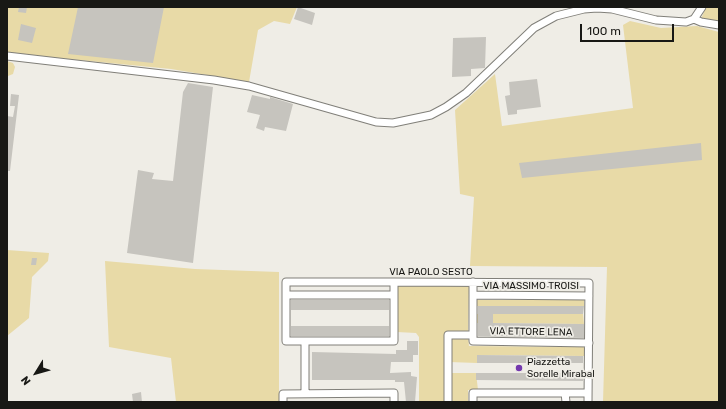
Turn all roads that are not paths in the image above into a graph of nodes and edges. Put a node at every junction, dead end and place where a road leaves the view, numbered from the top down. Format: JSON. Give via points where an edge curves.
{"nodes":[{"id":1,"x":702,"y":7,"type":"edge"},
{"id":2,"x":694,"y":19,"type":"junction"},
{"id":3,"x":719,"y":25,"type":"edge"},
{"id":4,"x":7,"y":56,"type":"edge"},
{"id":5,"x":394,"y":282,"type":"junction"},
{"id":6,"x":472,"y":282,"type":"junction"},
{"id":7,"x":286,"y":295,"type":"junction"},
{"id":8,"x":394,"y":295,"type":"junction"},
{"id":9,"x":473,"y":296,"type":"junction"},
{"id":10,"x":589,"y":296,"type":"junction"},
{"id":11,"x":473,"y":338,"type":"junction"},
{"id":12,"x":305,"y":341,"type":"junction"},
{"id":13,"x":589,"y":342,"type":"junction"},
{"id":14,"x":305,"y":393,"type":"junction"},
{"id":15,"x":565,"y":393,"type":"junction"},
{"id":16,"x":588,"y":393,"type":"junction"},
{"id":17,"x":283,"y":402,"type":"edge"},
{"id":18,"x":394,"y":402,"type":"edge"},
{"id":19,"x":448,"y":402,"type":"edge"},
{"id":20,"x":472,"y":402,"type":"edge"},
{"id":21,"x":566,"y":402,"type":"edge"},
{"id":22,"x":588,"y":402,"type":"edge"}],
"edges":[{"from":1,"to":2,"type":"street"},
{"from":2,"to":3,"type":"street"},
{"from":2,"to":4,"type":"street","via":[[686,22],[656,20],[597,8],[584,8],[556,16],[534,28],[466,93],[446,108],[431,115],[393,123],[376,122],[249,86]]},
{"from":5,"to":6,"type":"street","name":"VIA PAOLO SESTO"},
{"from":5,"to":7,"type":"street","name":"VIA PAOLO SESTO","via":[[286,282]]},
{"from":5,"to":8,"type":"street"},
{"from":6,"to":9,"type":"street"},
{"from":6,"to":10,"type":"street","name":"VIA PAOLO SESTO","via":[[589,283]]},
{"from":7,"to":8,"type":"street"},
{"from":7,"to":12,"type":"street","via":[[286,341]]},
{"from":8,"to":12,"type":"street","via":[[394,341]]},
{"from":9,"to":10,"type":"street","name":"VIA MASSIMO TROISI"},
{"from":9,"to":11,"type":"street"},
{"from":10,"to":13,"type":"street"},
{"from":11,"to":13,"type":"street","name":"VIA ETTORE LENA"},
{"from":11,"to":19,"type":"street","name":"VIA ETTORE LENA","via":[[448,335]]},
{"from":12,"to":14,"type":"street"},
{"from":13,"to":16,"type":"street"},
{"from":14,"to":17,"type":"street","via":[[283,394]]},
{"from":14,"to":18,"type":"street","via":[[394,393]]},
{"from":15,"to":16,"type":"street"},
{"from":15,"to":20,"type":"street","via":[[473,393]]},
{"from":15,"to":21,"type":"street"},
{"from":16,"to":22,"type":"street"}]}
